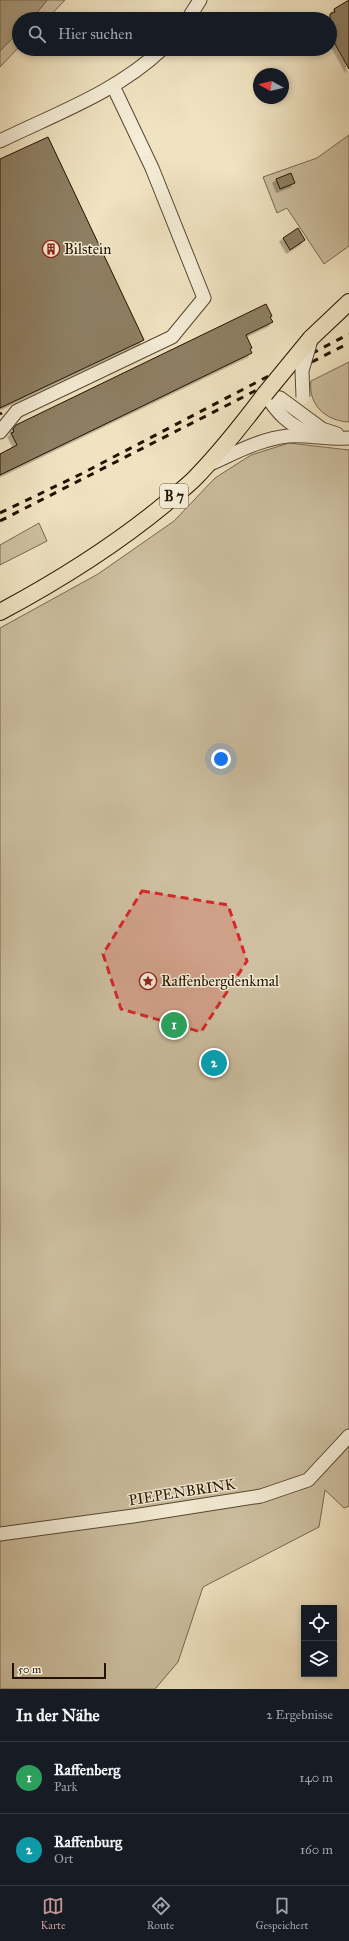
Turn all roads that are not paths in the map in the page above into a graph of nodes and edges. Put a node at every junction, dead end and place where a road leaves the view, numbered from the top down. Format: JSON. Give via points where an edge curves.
{"nodes":[{"id":1,"x":200,"y":0,"type":"edge"},
{"id":2,"x":192,"y":12,"type":"edge"},
{"id":3,"x":154,"y":56,"type":"edge"},
{"id":4,"x":113,"y":86,"type":"junction"},
{"id":5,"x":0,"y":141,"type":"edge"},
{"id":6,"x":349,"y":302,"type":"edge"},
{"id":7,"x":311,"y":338,"type":"junction"},
{"id":8,"x":265,"y":394,"type":"junction"},
{"id":9,"x":309,"y":420,"type":"junction"},
{"id":10,"x":0,"y":432,"type":"edge"},
{"id":11,"x":316,"y":437,"type":"junction"},
{"id":12,"x":348,"y":438,"type":"edge"},
{"id":13,"x":206,"y":466,"type":"junction"},
{"id":14,"x":0,"y":612,"type":"edge"},
{"id":15,"x":349,"y":1436,"type":"edge"},
{"id":16,"x":0,"y":1534,"type":"edge"}],
"edges":[{"from":1,"to":2,"type":"street"},
{"from":3,"to":4,"type":"street"},
{"from":4,"to":5,"type":"street"},
{"from":4,"to":10,"type":"street","via":[[152,168],[204,298],[172,337],[18,411]]},
{"from":6,"to":7,"type":"main road","number":"B 7"},
{"from":7,"to":8,"type":"main road","number":"B 7","bridge":true},
{"from":7,"to":9,"type":"street","bridge":true,"via":[[302,371],[303,397]]},
{"from":8,"to":9,"type":"street","via":[[280,398]]},
{"from":8,"to":11,"type":"street","via":[[275,410],[292,426]]},
{"from":8,"to":13,"type":"main road","number":"B 7"},
{"from":9,"to":12,"type":"street","via":[[322,429]]},
{"from":11,"to":12,"type":"street"},
{"from":11,"to":13,"type":"street","via":[[288,436],[264,441]]},
{"from":13,"to":14,"type":"main road","number":"B 7","via":[[140,525],[42,590]]},
{"from":15,"to":16,"type":"street","name":"PIEPENBRINK","via":[[308,1480],[261,1496]]}]}
